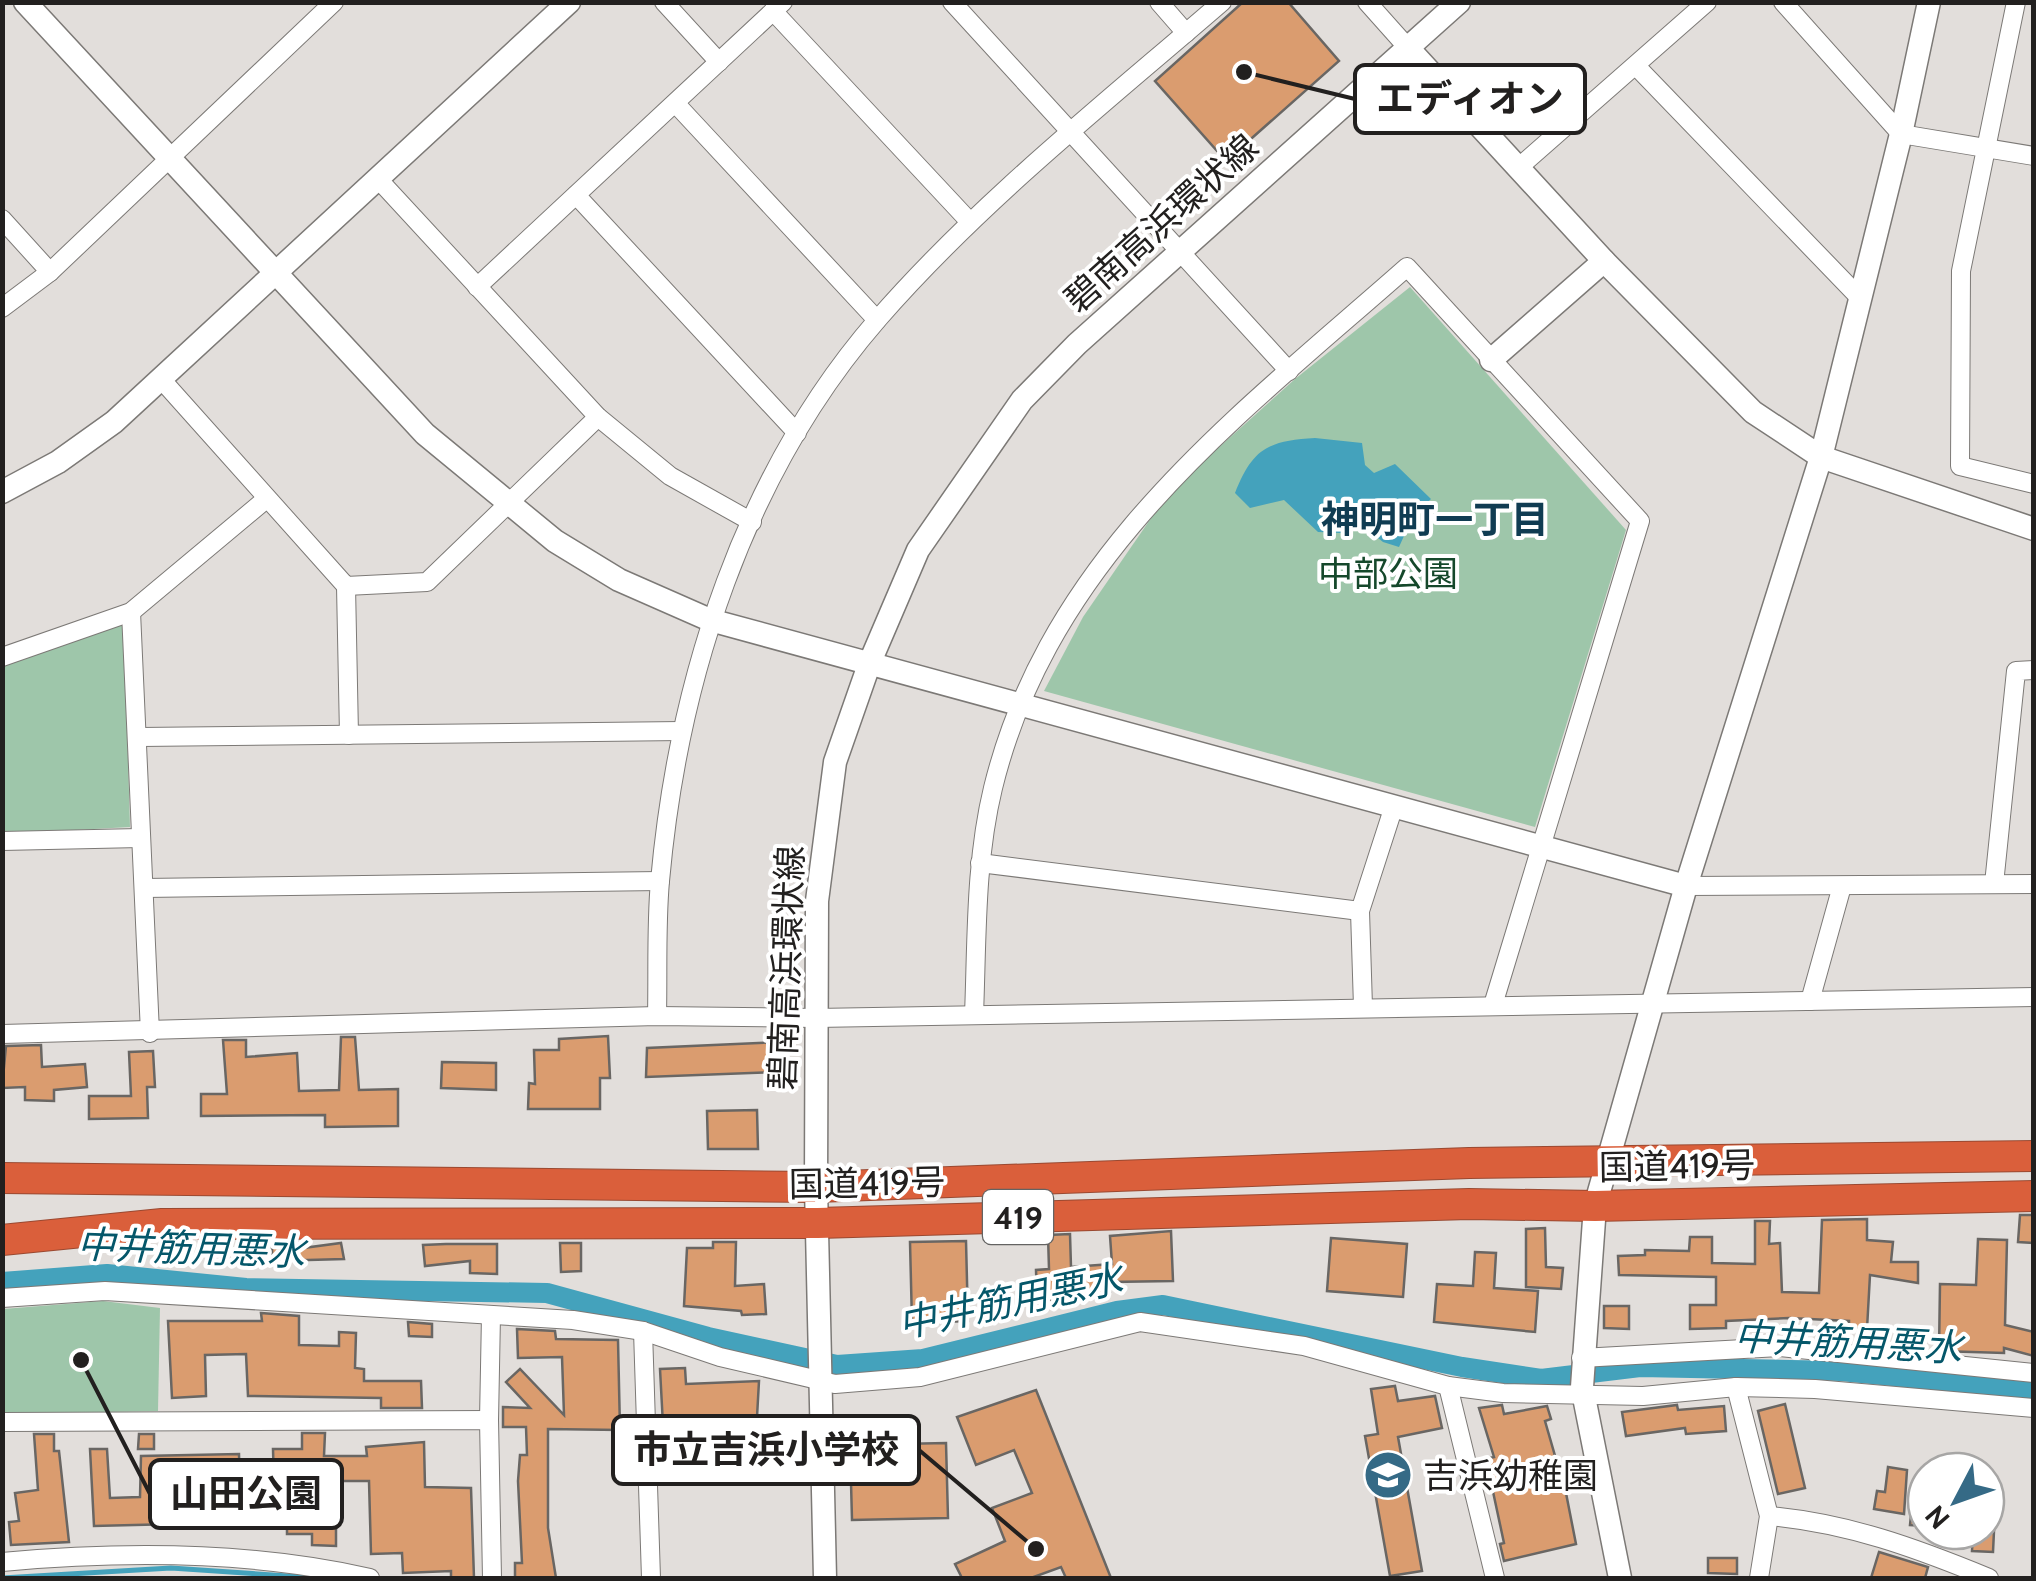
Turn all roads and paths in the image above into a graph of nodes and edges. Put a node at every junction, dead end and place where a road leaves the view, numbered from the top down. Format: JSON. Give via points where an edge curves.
{"nodes":[{"id":1,"x":25,"y":2,"type":"edge"},
{"id":2,"x":334,"y":2,"type":"edge"},
{"id":3,"x":570,"y":2,"type":"edge"},
{"id":4,"x":664,"y":2,"type":"edge"},
{"id":5,"x":952,"y":2,"type":"edge"},
{"id":6,"x":1159,"y":2,"type":"edge"},
{"id":7,"x":1222,"y":2,"type":"edge"},
{"id":8,"x":1367,"y":2,"type":"edge"},
{"id":9,"x":1459,"y":2,"type":"edge"},
{"id":10,"x":1706,"y":2,"type":"edge"},
{"id":11,"x":1784,"y":2,"type":"edge"},
{"id":12,"x":1929,"y":2,"type":"edge"},
{"id":13,"x":2016,"y":2,"type":"edge"},
{"id":14,"x":778,"y":7,"type":"edge"},
{"id":15,"x":1186,"y":33,"type":"junction"},
{"id":16,"x":1408,"y":48,"type":"junction"},
{"id":17,"x":719,"y":62,"type":"junction"},
{"id":18,"x":1636,"y":66,"type":"junction"},
{"id":19,"x":676,"y":104,"type":"junction"},
{"id":20,"x":1074,"y":130,"type":"junction"},
{"id":21,"x":1902,"y":134,"type":"junction"},
{"id":22,"x":1988,"y":147,"type":"junction"},
{"id":23,"x":2034,"y":156,"type":"edge"},
{"id":24,"x":168,"y":157,"type":"junction"},
{"id":25,"x":1518,"y":168,"type":"junction"},
{"id":26,"x":379,"y":180,"type":"junction"},
{"id":27,"x":576,"y":195,"type":"junction"},
{"id":28,"x":2,"y":219,"type":"edge"},
{"id":29,"x":970,"y":222,"type":"junction"},
{"id":30,"x":1182,"y":253,"type":"junction"},
{"id":31,"x":1604,"y":261,"type":"junction"},
{"id":32,"x":50,"y":272,"type":"junction"},
{"id":33,"x":275,"y":276,"type":"junction"},
{"id":34,"x":476,"y":287,"type":"junction"},
{"id":35,"x":1858,"y":296,"type":"junction"},
{"id":36,"x":2,"y":308,"type":"edge"},
{"id":37,"x":877,"y":320,"type":"junction"},
{"id":38,"x":1491,"y":360,"type":"junction"},
{"id":39,"x":1289,"y":371,"type":"junction"},
{"id":40,"x":161,"y":379,"type":"junction"},
{"id":41,"x":598,"y":417,"type":"junction"},
{"id":42,"x":797,"y":433,"type":"junction"},
{"id":43,"x":1821,"y":457,"type":"junction"},
{"id":44,"x":2034,"y":484,"type":"edge"},
{"id":45,"x":2,"y":492,"type":"edge"},
{"id":46,"x":265,"y":500,"type":"junction"},
{"id":47,"x":508,"y":506,"type":"junction"},
{"id":48,"x":752,"y":522,"type":"junction"},
{"id":49,"x":2034,"y":529,"type":"edge"},
{"id":50,"x":346,"y":586,"type":"junction"},
{"id":51,"x":131,"y":612,"type":"junction"},
{"id":52,"x":710,"y":620,"type":"junction"},
{"id":53,"x":2,"y":657,"type":"edge"},
{"id":54,"x":870,"y":662,"type":"junction"},
{"id":55,"x":2034,"y":670,"type":"edge"},
{"id":56,"x":1022,"y":705,"type":"junction"},
{"id":57,"x":682,"y":731,"type":"junction"},
{"id":58,"x":348,"y":735,"type":"junction"},
{"id":59,"x":140,"y":737,"type":"junction"},
{"id":60,"x":1394,"y":806,"type":"junction"},
{"id":61,"x":140,"y":838,"type":"junction"},
{"id":62,"x":2,"y":841,"type":"edge"},
{"id":63,"x":1540,"y":848,"type":"junction"},
{"id":64,"x":980,"y":863,"type":"junction"},
{"id":65,"x":660,"y":881,"type":"junction"},
{"id":66,"x":1994,"y":884,"type":"junction"},
{"id":67,"x":2034,"y":884,"type":"edge"},
{"id":68,"x":1686,"y":886,"type":"junction"},
{"id":69,"x":1842,"y":886,"type":"junction"},
{"id":70,"x":144,"y":888,"type":"junction"},
{"id":71,"x":1360,"y":911,"type":"junction"},
{"id":72,"x":2034,"y":998,"type":"edge"},
{"id":73,"x":1810,"y":1002,"type":"junction"},
{"id":74,"x":1651,"y":1004,"type":"junction"},
{"id":75,"x":1493,"y":1006,"type":"junction"},
{"id":76,"x":1363,"y":1007,"type":"junction"},
{"id":77,"x":657,"y":1016,"type":"junction"},
{"id":78,"x":974,"y":1016,"type":"junction"},
{"id":79,"x":816,"y":1018,"type":"junction"},
{"id":80,"x":150,"y":1032,"type":"junction"},
{"id":81,"x":2,"y":1034,"type":"edge"},
{"id":82,"x":2034,"y":1156,"type":"edge"},
{"id":83,"x":1608,"y":1164,"type":"junction"},
{"id":84,"x":2,"y":1178,"type":"edge"},
{"id":85,"x":816,"y":1187,"type":"junction"},
{"id":86,"x":2034,"y":1196,"type":"edge"},
{"id":87,"x":1595,"y":1206,"type":"junction"},
{"id":88,"x":818,"y":1222,"type":"junction"},
{"id":89,"x":2,"y":1240,"type":"edge"},
{"id":90,"x":2,"y":1298,"type":"edge"},
{"id":91,"x":491,"y":1315,"type":"junction"},
{"id":92,"x":643,"y":1332,"type":"junction"},
{"id":93,"x":2034,"y":1373,"type":"edge"},
{"id":94,"x":1582,"y":1376,"type":"junction"},
{"id":95,"x":820,"y":1380,"type":"junction"},
{"id":96,"x":1448,"y":1386,"type":"junction"},
{"id":97,"x":1736,"y":1388,"type":"junction"},
{"id":98,"x":2034,"y":1408,"type":"edge"},
{"id":99,"x":489,"y":1420,"type":"junction"},
{"id":100,"x":2,"y":1422,"type":"edge"},
{"id":101,"x":1769,"y":1516,"type":"junction"},
{"id":102,"x":2,"y":1562,"type":"edge"},
{"id":103,"x":318,"y":1574,"type":"edge"},
{"id":104,"x":370,"y":1578,"type":"edge"},
{"id":105,"x":492,"y":1578,"type":"edge"},
{"id":106,"x":651,"y":1578,"type":"edge"},
{"id":107,"x":824,"y":1578,"type":"edge"},
{"id":108,"x":1495,"y":1578,"type":"edge"},
{"id":109,"x":1620,"y":1578,"type":"edge"},
{"id":110,"x":1759,"y":1578,"type":"edge"},
{"id":111,"x":1989,"y":1578,"type":"edge"}],
"edges":[{"from":1,"to":24,"type":"street"},
{"from":2,"to":24,"type":"street"},
{"from":3,"to":26,"type":"street"},
{"from":4,"to":17,"type":"street"},
{"from":5,"to":20,"type":"street"},
{"from":6,"to":15,"type":"street"},
{"from":7,"to":15,"type":"street"},
{"from":8,"to":16,"type":"street"},
{"from":9,"to":16,"type":"street","name":"碧南高浜環状線"},
{"from":10,"to":18,"type":"street"},
{"from":11,"to":21,"type":"street"},
{"from":12,"to":21,"type":"street"},
{"from":13,"to":22,"type":"street"},
{"from":14,"to":17,"type":"street"},
{"from":14,"to":29,"type":"street"},
{"from":15,"to":20,"type":"street"},
{"from":16,"to":25,"type":"street"},
{"from":16,"to":30,"type":"street","name":"碧南高浜環状線"},
{"from":17,"to":19,"type":"street"},
{"from":18,"to":25,"type":"street"},
{"from":18,"to":35,"type":"street"},
{"from":19,"to":27,"type":"street"},
{"from":19,"to":37,"type":"street"},
{"from":20,"to":29,"type":"street"},
{"from":20,"to":30,"type":"street"},
{"from":21,"to":22,"type":"street"},
{"from":21,"to":35,"type":"street"},
{"from":22,"to":23,"type":"street"},
{"from":22,"to":44,"type":"street","via":[[1962,271],[1960,466]]},
{"from":24,"to":32,"type":"street"},
{"from":24,"to":33,"type":"street"},
{"from":25,"to":31,"type":"street"},
{"from":26,"to":33,"type":"street"},
{"from":26,"to":34,"type":"street"},
{"from":27,"to":34,"type":"street"},
{"from":27,"to":42,"type":"street"},
{"from":28,"to":32,"type":"street"},
{"from":29,"to":37,"type":"street"},
{"from":30,"to":39,"type":"street"},
{"from":30,"to":54,"type":"street","name":"碧南高浜環状線","via":[[1022,400],[918,550]]},
{"from":31,"to":38,"type":"street"},
{"from":31,"to":43,"type":"street","via":[[1753,412]]},
{"from":32,"to":36,"type":"street"},
{"from":33,"to":40,"type":"street"},
{"from":33,"to":47,"type":"street","via":[[425,434]]},
{"from":34,"to":41,"type":"street"},
{"from":35,"to":43,"type":"street"},
{"from":37,"to":42,"type":"street"},
{"from":38,"to":39,"type":"street","via":[[1407,267]]},
{"from":38,"to":63,"type":"street","via":[[1640,521]]},
{"from":39,"to":56,"type":"street","via":[[1146,504],[1074,602]]},
{"from":40,"to":45,"type":"street","via":[[86,442]]},
{"from":40,"to":46,"type":"street"},
{"from":41,"to":47,"type":"street"},
{"from":41,"to":48,"type":"street","via":[[670,476]]},
{"from":42,"to":48,"type":"street"},
{"from":43,"to":49,"type":"street"},
{"from":43,"to":68,"type":"street"},
{"from":46,"to":50,"type":"street"},
{"from":46,"to":51,"type":"street"},
{"from":47,"to":50,"type":"street","via":[[427,582]]},
{"from":47,"to":52,"type":"street","via":[[619,580]]},
{"from":48,"to":52,"type":"street"},
{"from":50,"to":58,"type":"street"},
{"from":51,"to":53,"type":"street"},
{"from":51,"to":59,"type":"street"},
{"from":52,"to":54,"type":"street"},
{"from":52,"to":57,"type":"street"},
{"from":54,"to":56,"type":"street"},
{"from":54,"to":79,"type":"street","name":"碧南高浜環状線","via":[[835,762],[817,901]]},
{"from":55,"to":66,"type":"street","via":[[2016,671]]},
{"from":56,"to":60,"type":"street"},
{"from":56,"to":64,"type":"street","via":[[994,787]]},
{"from":57,"to":58,"type":"street"},
{"from":57,"to":65,"type":"street"},
{"from":58,"to":59,"type":"street"},
{"from":59,"to":61,"type":"street"},
{"from":60,"to":63,"type":"street"},
{"from":60,"to":71,"type":"street"},
{"from":61,"to":62,"type":"street"},
{"from":61,"to":70,"type":"street"},
{"from":63,"to":68,"type":"street"},
{"from":63,"to":75,"type":"street"},
{"from":64,"to":71,"type":"street"},
{"from":64,"to":78,"type":"street"},
{"from":65,"to":70,"type":"street"},
{"from":65,"to":77,"type":"street"},
{"from":66,"to":67,"type":"street"},
{"from":66,"to":69,"type":"street"},
{"from":68,"to":69,"type":"street"},
{"from":68,"to":74,"type":"street"},
{"from":69,"to":73,"type":"street"},
{"from":70,"to":80,"type":"street"},
{"from":71,"to":76,"type":"street"},
{"from":72,"to":73,"type":"street"},
{"from":73,"to":74,"type":"street"},
{"from":74,"to":75,"type":"street"},
{"from":74,"to":83,"type":"street"},
{"from":75,"to":76,"type":"street"},
{"from":76,"to":78,"type":"street"},
{"from":77,"to":79,"type":"street"},
{"from":77,"to":80,"type":"street"},
{"from":78,"to":79,"type":"street"},
{"from":79,"to":85,"type":"street","name":"碧南高浜環状線"},
{"from":80,"to":81,"type":"street"},
{"from":82,"to":83,"type":"highway","name":"国道419号","number":"419"},
{"from":83,"to":85,"type":"highway","name":"国道419号","number":"419"},
{"from":83,"to":87,"type":"street"},
{"from":84,"to":85,"type":"highway","name":"国道419号","number":"419"},
{"from":85,"to":88,"type":"street","name":"碧南高浜環状線"},
{"from":86,"to":87,"type":"highway","name":"国道419号","number":"419"},
{"from":87,"to":88,"type":"highway","name":"国道419号","number":"419"},
{"from":87,"to":94,"type":"street"},
{"from":88,"to":89,"type":"highway","name":"国道419号","number":"419","via":[[162,1224]]},
{"from":88,"to":95,"type":"street","name":"碧南高浜環状線"},
{"from":90,"to":91,"type":"street","via":[[105,1291]]},
{"from":91,"to":92,"type":"street"},
{"from":91,"to":99,"type":"street"},
{"from":92,"to":95,"type":"street"},
{"from":92,"to":106,"type":"street"},
{"from":93,"to":94,"type":"street","via":[[1780,1346]]},
{"from":94,"to":96,"type":"street"},
{"from":94,"to":97,"type":"street"},
{"from":94,"to":109,"type":"street"},
{"from":95,"to":96,"type":"street","via":[[920,1377],[1140,1322],[1304,1346]]},
{"from":95,"to":107,"type":"street","name":"碧南高浜環状線"},
{"from":96,"to":108,"type":"street"},
{"from":97,"to":98,"type":"street"},
{"from":97,"to":101,"type":"street"},
{"from":99,"to":100,"type":"street"},
{"from":99,"to":105,"type":"street"},
{"from":101,"to":110,"type":"street"},
{"from":101,"to":111,"type":"street","via":[[1821,1520],[1908,1544]]},
{"from":102,"to":103,"type":"street","via":[[117,1556],[244,1560]]},
{"from":103,"to":104,"type":"street"}]}
